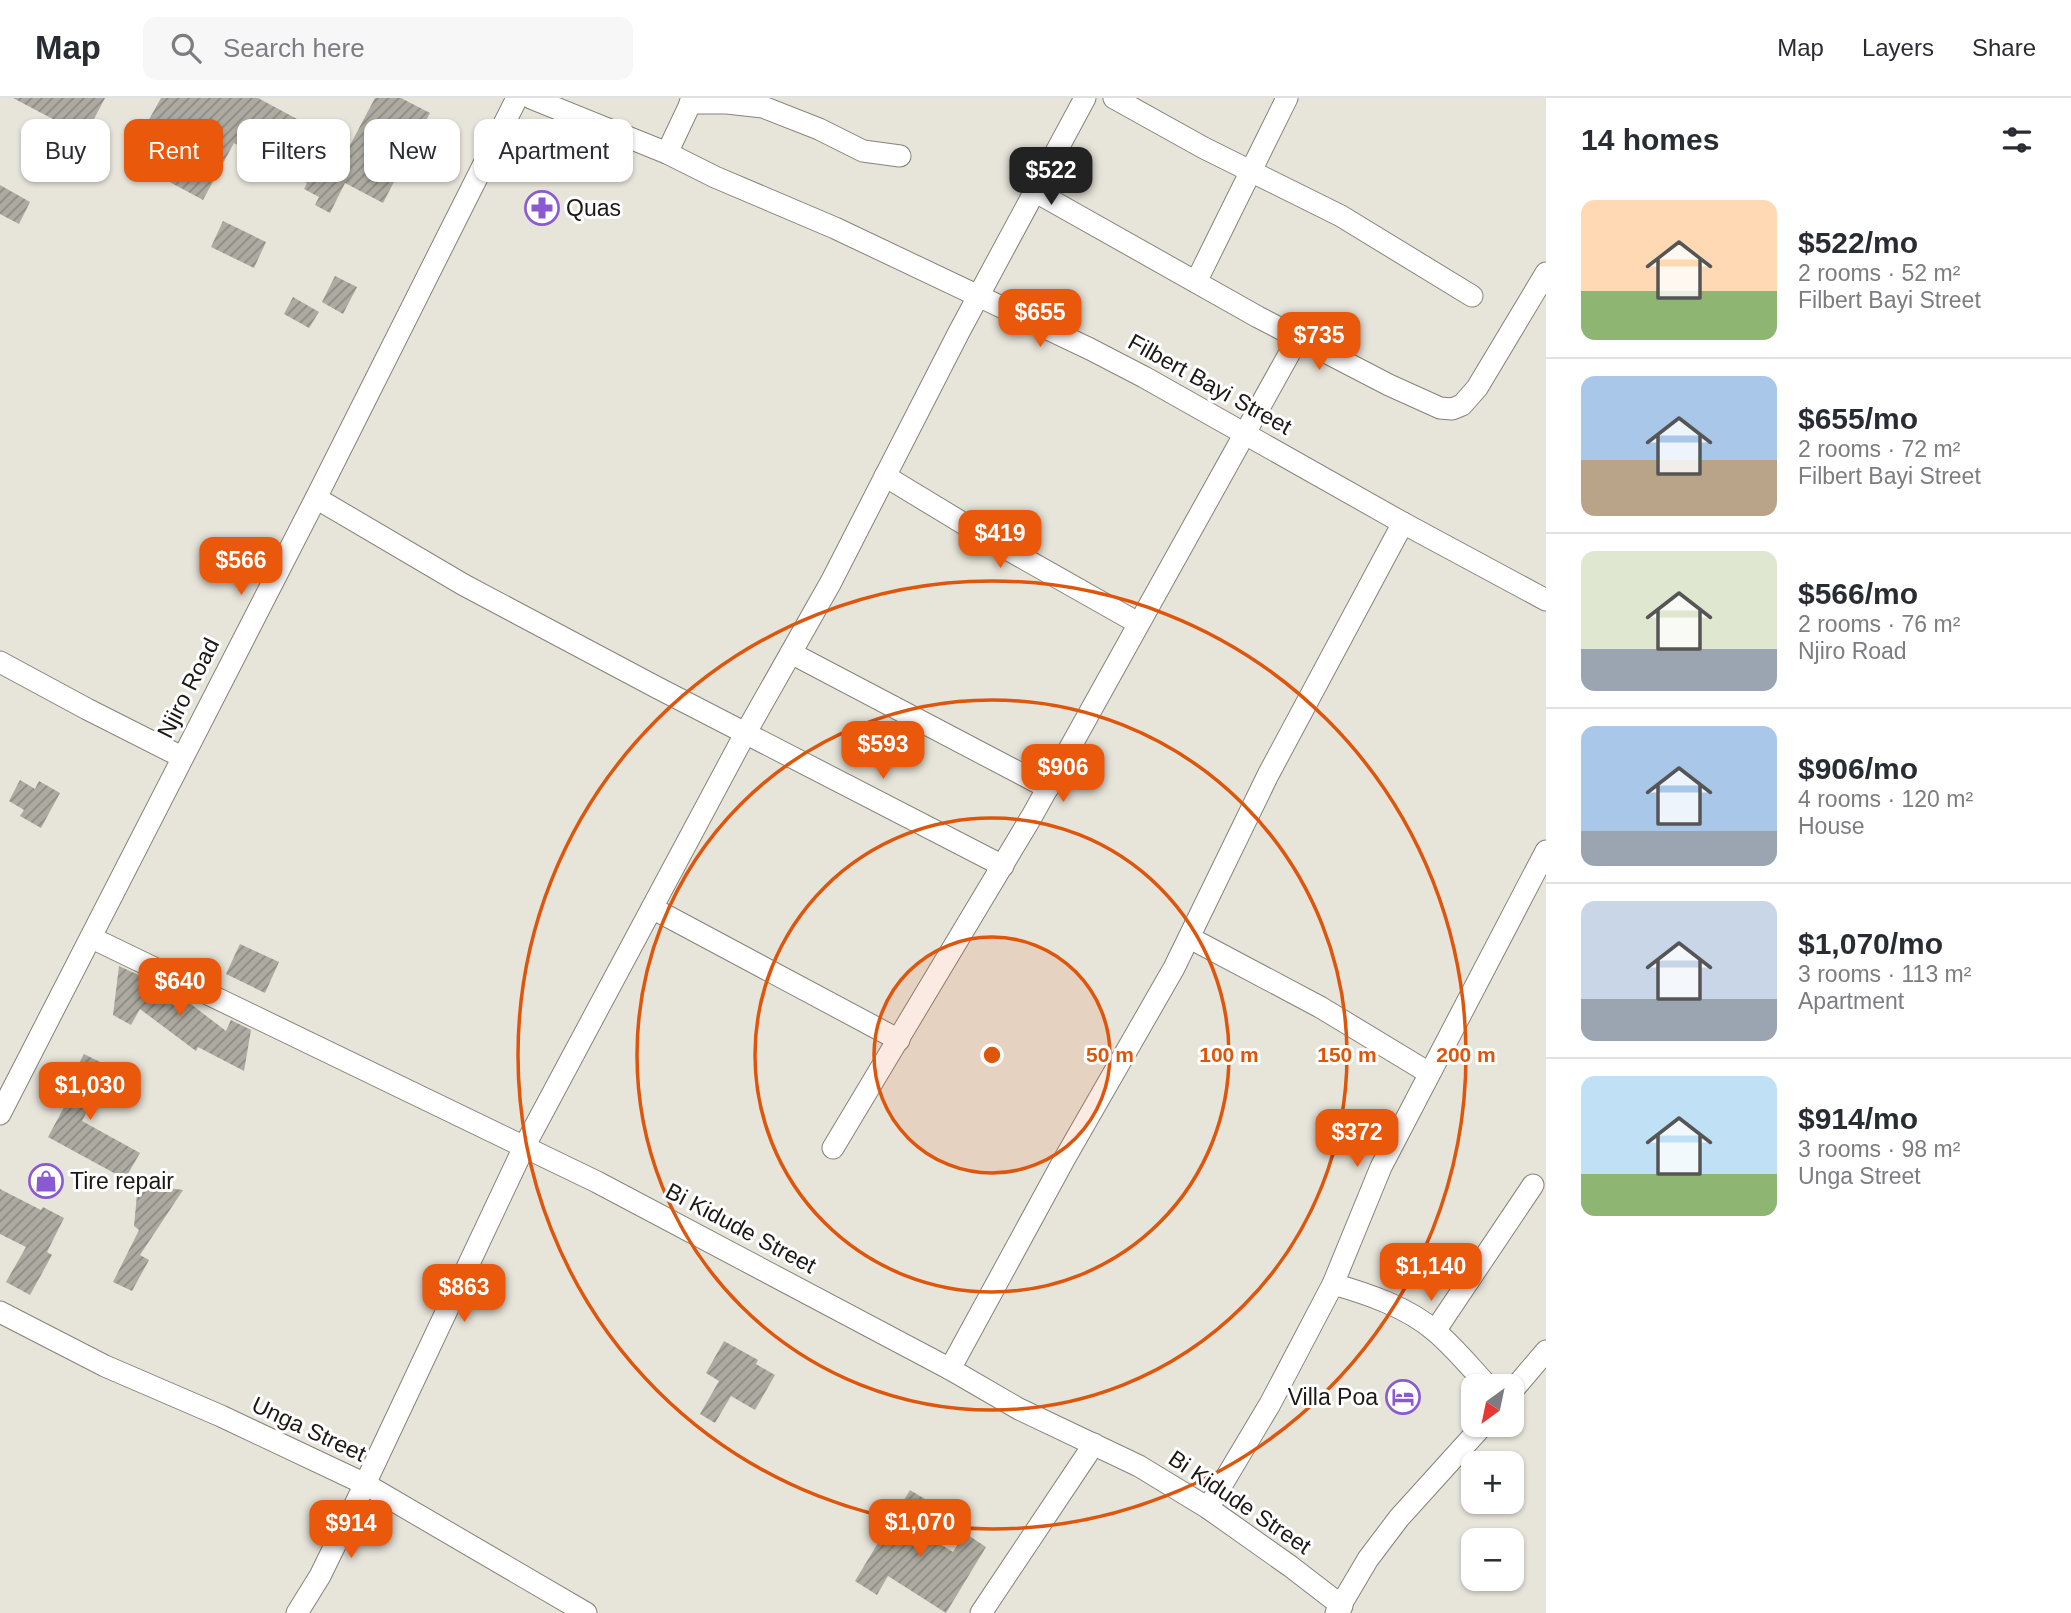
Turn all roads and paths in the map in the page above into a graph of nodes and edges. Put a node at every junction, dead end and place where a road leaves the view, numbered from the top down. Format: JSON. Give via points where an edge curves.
{"nodes":[{"id":1,"x":517,"y":98,"type":"edge"},
{"id":2,"x":531,"y":98,"type":"edge"},
{"id":3,"x":1086,"y":98,"type":"edge"},
{"id":4,"x":1114,"y":98,"type":"edge"},
{"id":5,"x":1287,"y":98,"type":"edge"},
{"id":6,"x":692,"y":101,"type":"edge"},
{"id":7,"x":667,"y":153,"type":"junction"},
{"id":8,"x":900,"y":156,"type":"dead end"},
{"id":9,"x":1249,"y":171,"type":"junction"},
{"id":10,"x":1036,"y":192,"type":"junction"},
{"id":11,"x":1546,"y":273,"type":"edge"},
{"id":12,"x":1196,"y":282,"type":"junction"},
{"id":13,"x":979,"y":295,"type":"junction"},
{"id":14,"x":1472,"y":296,"type":"dead end"},
{"id":15,"x":1298,"y":338,"type":"junction"},
{"id":16,"x":1246,"y":433,"type":"junction"},
{"id":17,"x":885,"y":476,"type":"junction"},
{"id":18,"x":316,"y":498,"type":"junction"},
{"id":19,"x":1403,"y":523,"type":"junction"},
{"id":20,"x":1546,"y":600,"type":"edge"},
{"id":21,"x":1138,"y":623,"type":"junction"},
{"id":22,"x":790,"y":653,"type":"junction"},
{"id":23,"x":0,"y":662,"type":"edge"},
{"id":24,"x":745,"y":734,"type":"junction"},
{"id":25,"x":182,"y":757,"type":"junction"},
{"id":26,"x":1048,"y":788,"type":"junction"},
{"id":27,"x":1546,"y":852,"type":"edge"},
{"id":28,"x":1003,"y":866,"type":"junction"},
{"id":29,"x":652,"y":908,"type":"junction"},
{"id":30,"x":92,"y":937,"type":"junction"},
{"id":31,"x":1190,"y":938,"type":"junction"},
{"id":32,"x":899,"y":1040,"type":"junction"},
{"id":33,"x":1429,"y":1073,"type":"junction"},
{"id":34,"x":0,"y":1114,"type":"edge"},
{"id":35,"x":524,"y":1147,"type":"junction"},
{"id":36,"x":833,"y":1148,"type":"dead end"},
{"id":37,"x":1533,"y":1185,"type":"dead end"},
{"id":38,"x":1333,"y":1284,"type":"junction"},
{"id":39,"x":0,"y":1312,"type":"edge"},
{"id":40,"x":1435,"y":1331,"type":"junction"},
{"id":41,"x":1546,"y":1351,"type":"edge"},
{"id":42,"x":950,"y":1369,"type":"junction"},
{"id":43,"x":1476,"y":1374,"type":"edge"},
{"id":44,"x":1524,"y":1377,"type":"edge"},
{"id":45,"x":1472,"y":1437,"type":"edge"},
{"id":46,"x":1094,"y":1444,"type":"junction"},
{"id":47,"x":365,"y":1484,"type":"junction"},
{"id":48,"x":1208,"y":1508,"type":"junction"},
{"id":49,"x":1339,"y":1609,"type":"edge"},
{"id":50,"x":298,"y":1613,"type":"edge"},
{"id":51,"x":586,"y":1613,"type":"edge"},
{"id":52,"x":981,"y":1613,"type":"edge"}],
"edges":[{"from":1,"to":18,"type":"street","name":"Njiro Road"},
{"from":2,"to":7,"type":"street","name":"Filbert Bayi Street"},
{"from":3,"to":10,"type":"street"},
{"from":4,"to":9,"type":"street"},
{"from":5,"to":9,"type":"street"},
{"from":6,"to":7,"type":"street"},
{"from":6,"to":8,"type":"street","via":[[763,107],[863,151]]},
{"from":7,"to":13,"type":"street","name":"Filbert Bayi Street"},
{"from":9,"to":12,"type":"street"},
{"from":9,"to":14,"type":"street","via":[[1341,216]]},
{"from":10,"to":12,"type":"street"},
{"from":10,"to":13,"type":"street"},
{"from":11,"to":15,"type":"street","via":[[1477,388],[1452,409],[1429,405]]},
{"from":12,"to":15,"type":"street"},
{"from":13,"to":16,"type":"street","name":"Filbert Bayi Street"},
{"from":13,"to":17,"type":"street"},
{"from":15,"to":16,"type":"street"},
{"from":16,"to":19,"type":"street","name":"Filbert Bayi Street"},
{"from":16,"to":21,"type":"street"},
{"from":17,"to":21,"type":"street"},
{"from":17,"to":22,"type":"street"},
{"from":18,"to":24,"type":"street","via":[[464,585]]},
{"from":18,"to":25,"type":"street","name":"Njiro Road"},
{"from":19,"to":20,"type":"street","name":"Filbert Bayi Street"},
{"from":19,"to":31,"type":"street","via":[[1273,765]]},
{"from":21,"to":26,"type":"street"},
{"from":22,"to":24,"type":"street"},
{"from":22,"to":26,"type":"street"},
{"from":23,"to":25,"type":"street"},
{"from":24,"to":28,"type":"street"},
{"from":24,"to":29,"type":"street"},
{"from":25,"to":30,"type":"street","name":"Njiro Road"},
{"from":26,"to":28,"type":"street"},
{"from":27,"to":33,"type":"street"},
{"from":28,"to":32,"type":"street"},
{"from":29,"to":32,"type":"street"},
{"from":29,"to":35,"type":"street"},
{"from":30,"to":34,"type":"street","name":"Njiro Road"},
{"from":30,"to":35,"type":"street","name":"Bi Kidude Street"},
{"from":31,"to":33,"type":"street","via":[[1320,1007]]},
{"from":31,"to":42,"type":"street"},
{"from":32,"to":36,"type":"street"},
{"from":33,"to":38,"type":"street","via":[[1381,1167]]},
{"from":35,"to":42,"type":"street","name":"Bi Kidude Street"},
{"from":35,"to":47,"type":"street"},
{"from":37,"to":40,"type":"street"},
{"from":38,"to":40,"type":"street","via":[[1367,1294]]},
{"from":38,"to":48,"type":"street"},
{"from":39,"to":47,"type":"street","name":"Unga Street","via":[[105,1366]]},
{"from":40,"to":43,"type":"street"},
{"from":41,"to":44,"type":"street"},
{"from":42,"to":46,"type":"street","name":"Bi Kidude Street","via":[[1019,1409]]},
{"from":45,"to":49,"type":"street","via":[[1399,1518]]},
{"from":46,"to":48,"type":"street","name":"Bi Kidude Street"},
{"from":46,"to":52,"type":"street"},
{"from":47,"to":50,"type":"street"},
{"from":47,"to":51,"type":"street","name":"Unga Street"},
{"from":48,"to":49,"type":"street","name":"Bi Kidude Street","via":[[1290,1566]]}]}
